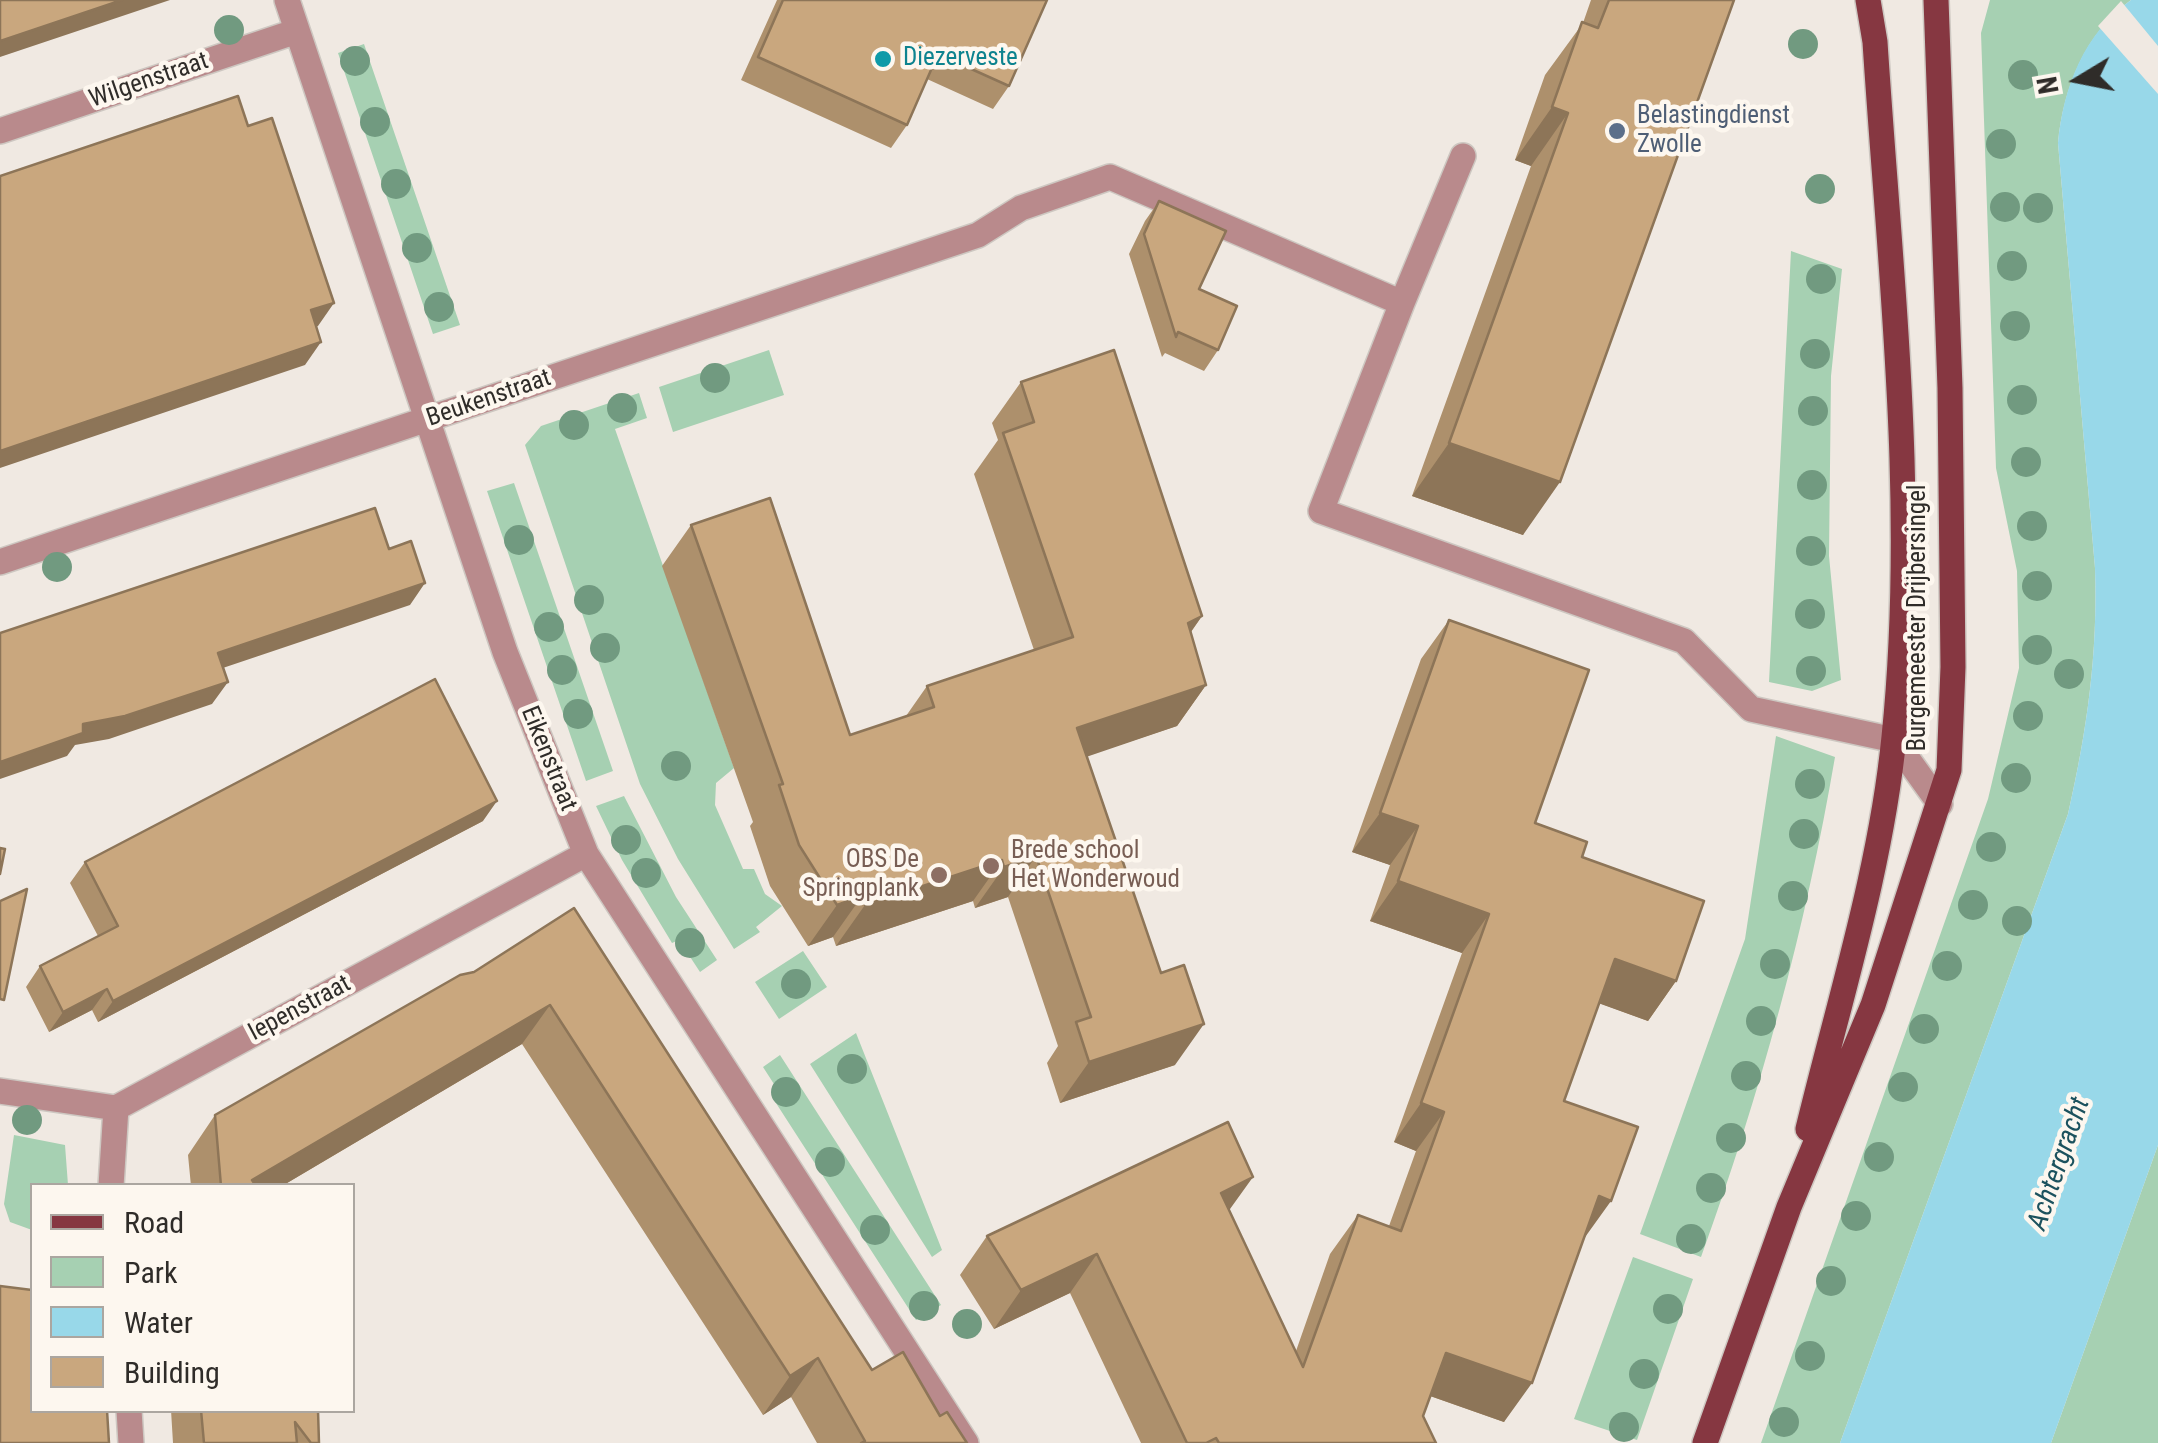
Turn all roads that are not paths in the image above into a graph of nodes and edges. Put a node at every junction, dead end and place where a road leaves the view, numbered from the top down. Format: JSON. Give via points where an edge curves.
{"nodes":[{"id":1,"x":286,"y":0,"type":"edge"},
{"id":2,"x":1868,"y":0,"type":"edge"},
{"id":3,"x":1936,"y":0,"type":"edge"},
{"id":4,"x":297,"y":31,"type":"junction"},
{"id":5,"x":0,"y":131,"type":"edge"},
{"id":6,"x":1463,"y":156,"type":"dead end"},
{"id":7,"x":1402,"y":303,"type":"junction"},
{"id":8,"x":427,"y":420,"type":"junction"},
{"id":9,"x":0,"y":562,"type":"edge"},
{"id":10,"x":1894,"y":740,"type":"junction"},
{"id":11,"x":1940,"y":804,"type":"junction"},
{"id":12,"x":586,"y":854,"type":"junction"},
{"id":13,"x":0,"y":1090,"type":"edge"},
{"id":14,"x":116,"y":1108,"type":"junction"},
{"id":15,"x":111,"y":1183,"type":"edge"},
{"id":16,"x":1789,"y":1207,"type":"junction"},
{"id":17,"x":129,"y":1413,"type":"edge"},
{"id":18,"x":132,"y":1443,"type":"edge"},
{"id":19,"x":966,"y":1443,"type":"edge"},
{"id":20,"x":1705,"y":1443,"type":"edge"}],
"edges":[{"from":1,"to":4,"type":"street","name":"Eikenstraat"},
{"from":2,"to":10,"type":"main road","name":"Burgemeester Drijbersingel","via":[[1899,376],[1906,565]]},
{"from":3,"to":11,"type":"main road","name":"Burgemeester Drijbersingel","via":[[1953,666],[1949,770]]},
{"from":4,"to":5,"type":"street","name":"Wilgenstraat"},
{"from":4,"to":8,"type":"street","name":"Eikenstraat"},
{"from":6,"to":7,"type":"street"},
{"from":7,"to":8,"type":"street","name":"Beukenstraat","via":[[1110,177],[1021,208],[978,235]]},
{"from":7,"to":10,"type":"street","via":[[1321,511],[1684,641],[1751,709]]},
{"from":8,"to":9,"type":"street","name":"Beukenstraat"},
{"from":8,"to":12,"type":"street","name":"Eikenstraat","via":[[505,652]]},
{"from":10,"to":11,"type":"street"},
{"from":10,"to":16,"type":"main road","name":"Burgemeester Drijbersingel","via":[[1861,910]]},
{"from":11,"to":16,"type":"main road","name":"Burgemeester Drijbersingel","via":[[1874,1005]]},
{"from":12,"to":14,"type":"street","name":"Iepenstraat"},
{"from":12,"to":19,"type":"street","name":"Eikenstraat"},
{"from":13,"to":14,"type":"street"},
{"from":14,"to":15,"type":"street"},
{"from":16,"to":20,"type":"main road","name":"Burgemeester Drijbersingel"},
{"from":17,"to":18,"type":"street"}]}
